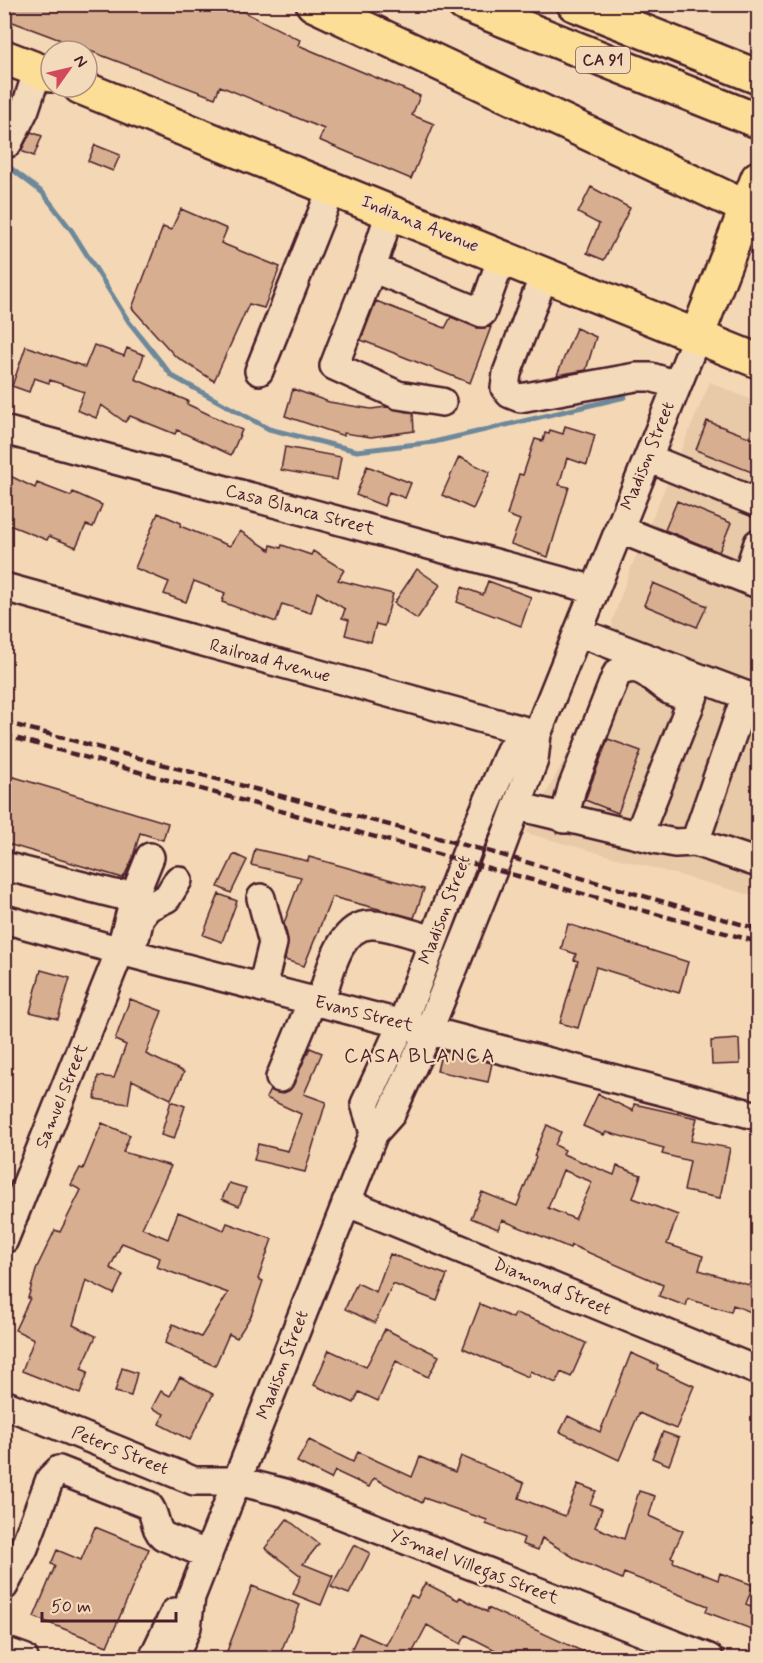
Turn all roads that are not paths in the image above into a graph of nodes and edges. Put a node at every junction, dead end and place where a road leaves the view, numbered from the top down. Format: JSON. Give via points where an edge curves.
{"nodes":[{"id":1,"x":313,"y":4,"type":"edge"},
{"id":2,"x":464,"y":4,"type":"edge"},
{"id":3,"x":574,"y":4,"type":"edge"},
{"id":4,"x":4,"y":57,"type":"edge"},
{"id":5,"x":39,"y":71,"type":"edge"},
{"id":6,"x":759,"y":77,"type":"edge"},
{"id":7,"x":39,"y":82,"type":"edge"},
{"id":8,"x":99,"y":95,"type":"edge"},
{"id":9,"x":751,"y":118,"type":"edge"},
{"id":10,"x":4,"y":144,"type":"edge"},
{"id":11,"x":759,"y":178,"type":"edge"},
{"id":12,"x":332,"y":188,"type":"junction"},
{"id":13,"x":753,"y":211,"type":"edge"},
{"id":14,"x":390,"y":212,"type":"junction"},
{"id":15,"x":502,"y":257,"type":"junction"},
{"id":16,"x":372,"y":268,"type":"junction"},
{"id":17,"x":544,"y":274,"type":"junction"},
{"id":18,"x":697,"y":336,"type":"junction"},
{"id":19,"x":759,"y":361,"type":"edge"},
{"id":20,"x":259,"y":372,"type":"dead end"},
{"id":21,"x":677,"y":385,"type":"junction"},
{"id":22,"x":442,"y":402,"type":"dead end"},
{"id":23,"x":4,"y":430,"type":"edge"},
{"id":24,"x":648,"y":458,"type":"junction"},
{"id":25,"x":759,"y":504,"type":"edge"},
{"id":26,"x":619,"y":529,"type":"junction"},
{"id":27,"x":759,"y":543,"type":"edge"},
{"id":28,"x":752,"y":581,"type":"edge"},
{"id":29,"x":4,"y":587,"type":"edge"},
{"id":30,"x":595,"y":590,"type":"junction"},
{"id":31,"x":578,"y":632,"type":"junction"},
{"id":32,"x":696,"y":688,"type":"junction"},
{"id":33,"x":752,"y":698,"type":"edge"},
{"id":34,"x":537,"y":734,"type":"junction"},
{"id":35,"x":517,"y":806,"type":"junction"},
{"id":36,"x":564,"y":819,"type":"junction"},
{"id":37,"x":639,"y":834,"type":"junction"},
{"id":38,"x":695,"y":842,"type":"junction"},
{"id":39,"x":150,"y":857,"type":"dead end"},
{"id":40,"x":759,"y":863,"type":"edge"},
{"id":41,"x":4,"y":866,"type":"edge"},
{"id":42,"x":178,"y":880,"type":"dead end"},
{"id":43,"x":135,"y":892,"type":"junction"},
{"id":44,"x":261,"y":898,"type":"dead end"},
{"id":45,"x":4,"y":919,"type":"edge"},
{"id":46,"x":433,"y":940,"type":"junction"},
{"id":47,"x":126,"y":952,"type":"junction"},
{"id":48,"x":262,"y":988,"type":"junction"},
{"id":49,"x":316,"y":1002,"type":"junction"},
{"id":50,"x":402,"y":1024,"type":"junction"},
{"id":51,"x":428,"y":1030,"type":"junction"},
{"id":52,"x":280,"y":1078,"type":"dead end"},
{"id":53,"x":759,"y":1116,"type":"edge"},
{"id":54,"x":374,"y":1133,"type":"junction"},
{"id":55,"x":346,"y":1202,"type":"junction"},
{"id":56,"x":4,"y":1240,"type":"edge"},
{"id":57,"x":759,"y":1371,"type":"edge"},
{"id":58,"x":4,"y":1404,"type":"edge"},
{"id":59,"x":108,"y":1446,"type":"junction"},
{"id":60,"x":92,"y":1481,"type":"junction"},
{"id":61,"x":238,"y":1481,"type":"junction"},
{"id":62,"x":208,"y":1555,"type":"junction"},
{"id":63,"x":4,"y":1586,"type":"edge"},
{"id":64,"x":191,"y":1597,"type":"junction"},
{"id":65,"x":153,"y":1659,"type":"edge"},
{"id":66,"x":174,"y":1659,"type":"edge"},
{"id":67,"x":709,"y":1659,"type":"edge"}],
"edges":[{"from":1,"to":13,"type":"main road"},
{"from":2,"to":9,"type":"main road","number":"CA 91"},
{"from":3,"to":6,"type":"main road","number":"CA 91"},
{"from":4,"to":5,"type":"main road"},
{"from":7,"to":10,"type":"street"},
{"from":8,"to":12,"type":"main road","name":"Indiana Avenue"},
{"from":11,"to":13,"type":"main road","name":"Madison Street"},
{"from":12,"to":14,"type":"main road","name":"Indiana Avenue"},
{"from":12,"to":20,"type":"street"},
{"from":13,"to":18,"type":"main road","name":"Madison Street"},
{"from":14,"to":15,"type":"main road","name":"Indiana Avenue"},
{"from":14,"to":16,"type":"street"},
{"from":15,"to":16,"type":"street","via":[[482,313]]},
{"from":15,"to":17,"type":"main road","name":"Indiana Avenue"},
{"from":16,"to":22,"type":"street","via":[[334,366],[398,395]]},
{"from":17,"to":18,"type":"main road","name":"Indiana Avenue"},
{"from":17,"to":21,"type":"street","via":[[507,373],[505,388],[510,394],[520,398],[651,377]]},
{"from":18,"to":19,"type":"main road","name":"Indiana Avenue"},
{"from":18,"to":21,"type":"street","name":"Madison Street"},
{"from":21,"to":24,"type":"street","name":"Madison Street"},
{"from":23,"to":30,"type":"street","name":"Casa Blanca Street"},
{"from":24,"to":25,"type":"street"},
{"from":24,"to":26,"type":"street","name":"Madison Street"},
{"from":26,"to":28,"type":"street"},
{"from":26,"to":30,"type":"street","name":"Madison Street"},
{"from":27,"to":28,"type":"street"},
{"from":29,"to":34,"type":"street","name":"Railroad Avenue"},
{"from":30,"to":31,"type":"street","name":"Madison Street"},
{"from":31,"to":32,"type":"street"},
{"from":31,"to":34,"type":"street","name":"Madison Street"},
{"from":32,"to":33,"type":"street"},
{"from":32,"to":36,"type":"street","via":[[671,691],[642,669],[626,668],[617,673],[572,788]]},
{"from":32,"to":37,"type":"street"},
{"from":33,"to":38,"type":"street"},
{"from":34,"to":35,"type":"street","name":"Madison Street","via":[[534,760]]},
{"from":34,"to":46,"type":"street","name":"Madison Street","via":[[510,750]]},
{"from":35,"to":36,"type":"street"},
{"from":35,"to":51,"type":"street","name":"Madison Street"},
{"from":36,"to":37,"type":"street"},
{"from":37,"to":38,"type":"street","via":[[675,843]]},
{"from":38,"to":40,"type":"street"},
{"from":39,"to":43,"type":"street"},
{"from":41,"to":43,"type":"street","via":[[119,895]]},
{"from":42,"to":47,"type":"street","via":[[167,898],[148,907],[140,917]]},
{"from":43,"to":47,"type":"street"},
{"from":44,"to":48,"type":"street","via":[[273,943]]},
{"from":45,"to":47,"type":"street","name":"Evans Street"},
{"from":46,"to":49,"type":"street","via":[[374,925],[359,927],[343,940]]},
{"from":46,"to":50,"type":"street","name":"Madison Street"},
{"from":47,"to":48,"type":"street","name":"Evans Street"},
{"from":47,"to":56,"type":"street","name":"Samuel Street"},
{"from":48,"to":49,"type":"street","name":"Evans Street"},
{"from":49,"to":50,"type":"street","name":"Evans Street"},
{"from":49,"to":52,"type":"street"},
{"from":50,"to":51,"type":"street","name":"Evans Street"},
{"from":50,"to":54,"type":"street","name":"Madison Street","via":[[365,1104]]},
{"from":51,"to":53,"type":"street","name":"Evans Street"},
{"from":51,"to":54,"type":"street","name":"Madison Street","via":[[392,1114]]},
{"from":54,"to":55,"type":"street","name":"Madison Street"},
{"from":55,"to":57,"type":"street","name":"Diamond Street"},
{"from":55,"to":61,"type":"street","name":"Madison Street"},
{"from":58,"to":59,"type":"street","name":"Peters Street"},
{"from":59,"to":60,"type":"street"},
{"from":59,"to":61,"type":"street","name":"Peters Street","via":[[194,1481]]},
{"from":60,"to":62,"type":"street","via":[[147,1505],[157,1531],[163,1536]]},
{"from":60,"to":63,"type":"street","via":[[67,1471],[55,1473]]},
{"from":61,"to":62,"type":"street","name":"Madison Street"},
{"from":61,"to":67,"type":"street","name":"Ysmael Villegas Street","via":[[285,1493]]},
{"from":62,"to":64,"type":"street","name":"Madison Street"},
{"from":64,"to":65,"type":"street","name":"Madison Street","via":[[172,1615]]},
{"from":64,"to":66,"type":"street","name":"Madison Street","via":[[187,1627]]}]}
